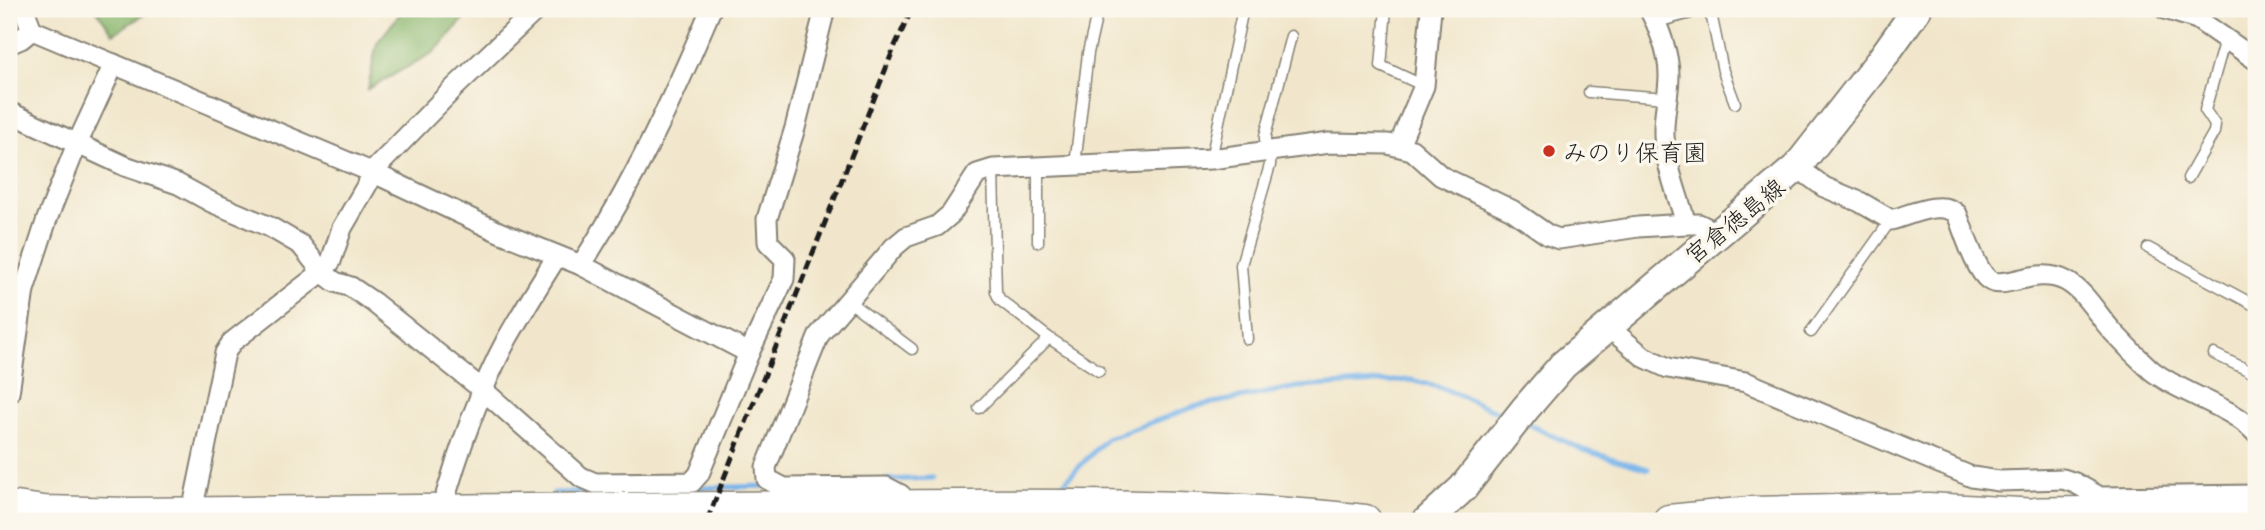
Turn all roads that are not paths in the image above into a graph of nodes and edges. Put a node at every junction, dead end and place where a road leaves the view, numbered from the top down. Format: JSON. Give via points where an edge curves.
{"nodes":[{"id":1,"x":24,"y":9,"type":"edge"},
{"id":2,"x":537,"y":9,"type":"edge"},
{"id":3,"x":711,"y":9,"type":"edge"},
{"id":4,"x":825,"y":9,"type":"edge"},
{"id":5,"x":1098,"y":9,"type":"edge"},
{"id":6,"x":1243,"y":9,"type":"edge"},
{"id":7,"x":1387,"y":9,"type":"edge"},
{"id":8,"x":1431,"y":9,"type":"edge"},
{"id":9,"x":1687,"y":9,"type":"edge"},
{"id":10,"x":1917,"y":9,"type":"edge"},
{"id":11,"x":2165,"y":9,"type":"edge"},
{"id":12,"x":1652,"y":13,"type":"edge"},
{"id":13,"x":32,"y":30,"type":"junction"},
{"id":14,"x":1291,"y":36,"type":"dead end"},
{"id":15,"x":2225,"y":39,"type":"junction"},
{"id":16,"x":9,"y":44,"type":"edge"},
{"id":17,"x":2256,"y":60,"type":"edge"},
{"id":18,"x":114,"y":64,"type":"junction"},
{"id":19,"x":1424,"y":86,"type":"junction"},
{"id":20,"x":1589,"y":92,"type":"dead end"},
{"id":21,"x":1666,"y":98,"type":"junction"},
{"id":22,"x":1735,"y":103,"type":"dead end"},
{"id":23,"x":9,"y":112,"type":"edge"},
{"id":24,"x":77,"y":144,"type":"junction"},
{"id":25,"x":1399,"y":145,"type":"junction"},
{"id":26,"x":1268,"y":152,"type":"junction"},
{"id":27,"x":1211,"y":159,"type":"junction"},
{"id":28,"x":1075,"y":166,"type":"junction"},
{"id":29,"x":1038,"y":167,"type":"junction"},
{"id":30,"x":1797,"y":167,"type":"junction"},
{"id":31,"x":993,"y":169,"type":"junction"},
{"id":32,"x":374,"y":173,"type":"junction"},
{"id":33,"x":2188,"y":177,"type":"dead end"},
{"id":34,"x":1891,"y":220,"type":"junction"},
{"id":35,"x":1686,"y":224,"type":"junction"},
{"id":36,"x":1717,"y":233,"type":"junction"},
{"id":37,"x":1038,"y":242,"type":"dead end"},
{"id":38,"x":2148,"y":248,"type":"dead end"},
{"id":39,"x":557,"y":256,"type":"junction"},
{"id":40,"x":581,"y":265,"type":"junction"},
{"id":41,"x":322,"y":272,"type":"junction"},
{"id":42,"x":847,"y":300,"type":"junction"},
{"id":43,"x":2256,"y":306,"type":"edge"},
{"id":44,"x":1607,"y":326,"type":"junction"},
{"id":45,"x":1811,"y":332,"type":"dead end"},
{"id":46,"x":1049,"y":338,"type":"junction"},
{"id":47,"x":1247,"y":339,"type":"dead end"},
{"id":48,"x":912,"y":349,"type":"dead end"},
{"id":49,"x":749,"y":353,"type":"junction"},
{"id":50,"x":2214,"y":354,"type":"dead end"},
{"id":51,"x":1099,"y":371,"type":"dead end"},
{"id":52,"x":2256,"y":374,"type":"edge"},
{"id":53,"x":483,"y":390,"type":"junction"},
{"id":54,"x":9,"y":393,"type":"edge"},
{"id":55,"x":979,"y":408,"type":"dead end"},
{"id":56,"x":2256,"y":433,"type":"edge"},
{"id":57,"x":2256,"y":495,"type":"edge"},
{"id":58,"x":2100,"y":496,"type":"junction"},
{"id":59,"x":9,"y":507,"type":"edge"},
{"id":60,"x":2256,"y":513,"type":"edge"},
{"id":61,"x":906,"y":514,"type":"edge"},
{"id":62,"x":440,"y":515,"type":"edge"},
{"id":63,"x":2038,"y":515,"type":"junction"},
{"id":64,"x":191,"y":517,"type":"edge"},
{"id":65,"x":1365,"y":521,"type":"edge"},
{"id":66,"x":1427,"y":521,"type":"edge"},
{"id":67,"x":1669,"y":521,"type":"edge"}],
"edges":[{"from":1,"to":13,"type":"street"},
{"from":2,"to":32,"type":"street"},
{"from":3,"to":40,"type":"street","via":[[680,81]]},
{"from":4,"to":49,"type":"street","via":[[767,219],[768,242],[785,259],[784,279]]},
{"from":5,"to":28,"type":"lane","via":[[1088,53]]},
{"from":6,"to":27,"type":"lane"},
{"from":7,"to":19,"type":"lane","via":[[1381,66]]},
{"from":8,"to":19,"type":"street"},
{"from":9,"to":12,"type":"street"},
{"from":9,"to":22,"type":"lane","via":[[1707,12],[1712,18]]},
{"from":10,"to":30,"type":"main road","name":"宮倉徳島線"},
{"from":11,"to":15,"type":"street","via":[[2197,19]]},
{"from":12,"to":21,"type":"street","via":[[1669,74]]},
{"from":13,"to":16,"type":"street"},
{"from":13,"to":18,"type":"street"},
{"from":14,"to":26,"type":"lane","via":[[1265,136]]},
{"from":15,"to":17,"type":"street"},
{"from":15,"to":33,"type":"lane","via":[[2206,110],[2214,132]]},
{"from":18,"to":24,"type":"street"},
{"from":18,"to":32,"type":"street"},
{"from":19,"to":25,"type":"street"},
{"from":20,"to":21,"type":"lane"},
{"from":21,"to":35,"type":"street","via":[[1667,155]]},
{"from":23,"to":24,"type":"street"},
{"from":24,"to":41,"type":"street","via":[[270,227],[301,245]]},
{"from":24,"to":54,"type":"street","via":[[24,290]]},
{"from":25,"to":26,"type":"street","via":[[1329,143]]},
{"from":25,"to":35,"type":"street","via":[[1412,150],[1441,176],[1559,239]]},
{"from":26,"to":27,"type":"street"},
{"from":26,"to":47,"type":"lane","via":[[1270,164],[1241,265]]},
{"from":27,"to":28,"type":"street"},
{"from":28,"to":29,"type":"street"},
{"from":29,"to":31,"type":"street"},
{"from":29,"to":37,"type":"lane"},
{"from":30,"to":34,"type":"street","via":[[1824,187]]},
{"from":30,"to":36,"type":"main road","name":"宮倉徳島線"},
{"from":31,"to":42,"type":"street","via":[[977,174],[951,214],[937,226],[906,237],[894,247]]},
{"from":31,"to":46,"type":"lane","via":[[996,292]]},
{"from":32,"to":39,"type":"street"},
{"from":32,"to":41,"type":"street"},
{"from":34,"to":45,"type":"lane"},
{"from":34,"to":56,"type":"street","via":[[1943,206],[1951,208],[1981,273],[1992,282],[2002,284],[2034,275],[2065,281],[2078,289],[2150,369]]},
{"from":35,"to":36,"type":"street","via":[[1699,224]]},
{"from":36,"to":44,"type":"main road","name":"宮倉徳島線"},
{"from":38,"to":43,"type":"lane"},
{"from":39,"to":40,"type":"street"},
{"from":39,"to":53,"type":"street"},
{"from":40,"to":49,"type":"street"},
{"from":41,"to":53,"type":"street","via":[[373,302]]},
{"from":41,"to":64,"type":"street","via":[[225,353]]},
{"from":42,"to":48,"type":"lane"},
{"from":42,"to":61,"type":"street","via":[[819,335],[766,467],[767,479],[784,488],[886,487],[901,495]]},
{"from":44,"to":58,"type":"street","via":[[1644,357],[1668,368],[1746,382],[1972,477],[2063,479]]},
{"from":44,"to":66,"type":"main road","name":"宮倉徳島線","via":[[1563,365],[1463,488]]},
{"from":46,"to":51,"type":"lane"},
{"from":46,"to":55,"type":"lane"},
{"from":49,"to":53,"type":"street","via":[[692,482],[595,483],[581,477]]},
{"from":50,"to":52,"type":"lane"},
{"from":53,"to":62,"type":"street"},
{"from":57,"to":58,"type":"street"},
{"from":58,"to":63,"type":"street"},
{"from":59,"to":64,"type":"highway"},
{"from":60,"to":63,"type":"highway"},
{"from":61,"to":62,"type":"highway"},
{"from":61,"to":65,"type":"highway","via":[[978,505],[1208,509]]},
{"from":62,"to":64,"type":"highway"},
{"from":63,"to":67,"type":"highway","via":[[1928,509],[1750,513]]}]}
